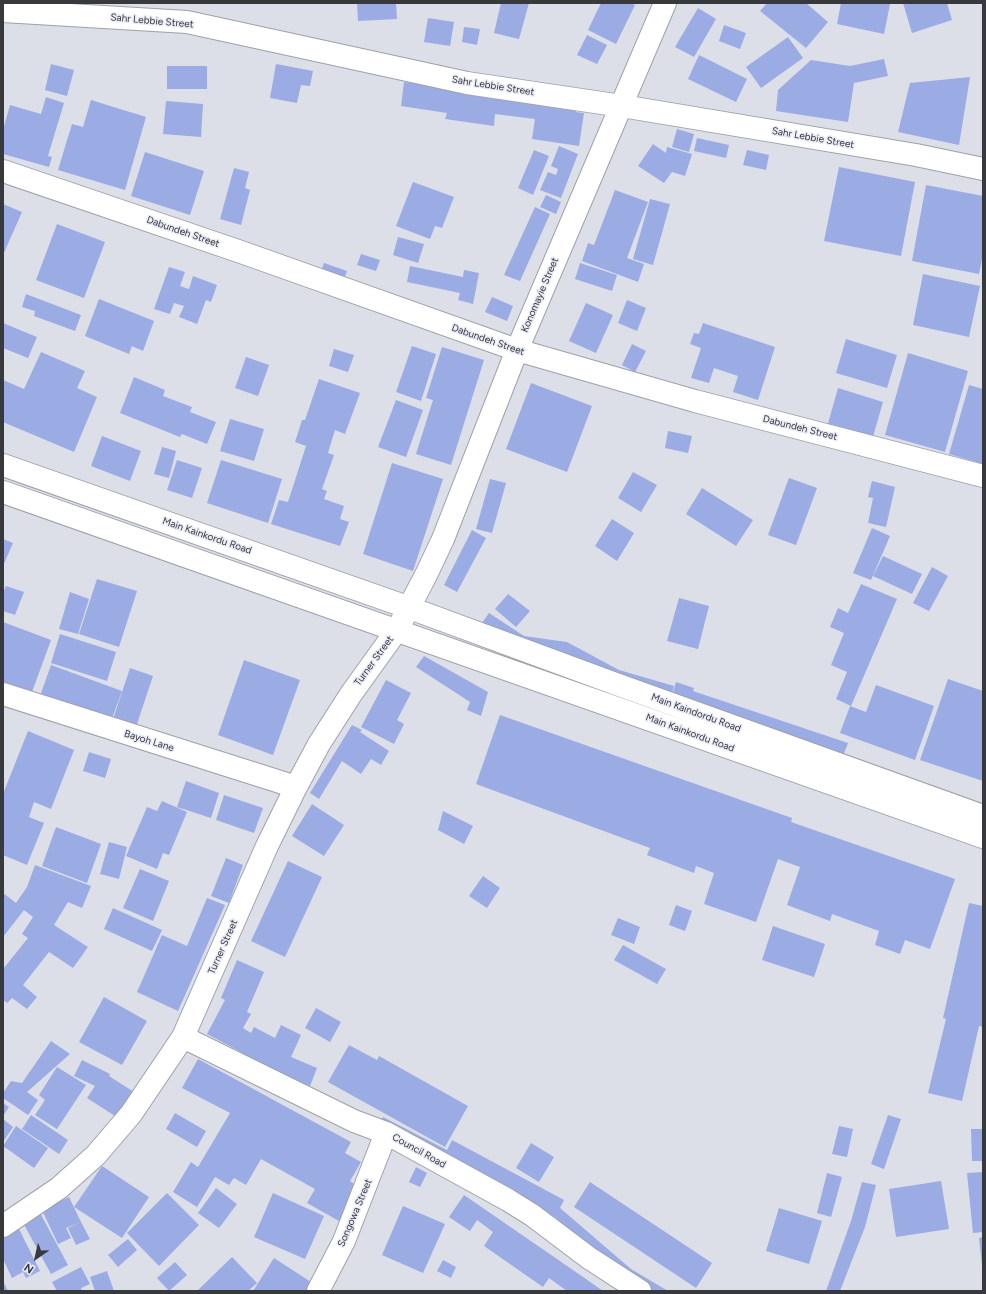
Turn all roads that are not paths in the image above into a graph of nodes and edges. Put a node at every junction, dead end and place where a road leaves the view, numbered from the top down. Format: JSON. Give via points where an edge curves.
{"nodes":[{"id":1,"x":665,"y":3,"type":"edge"},
{"id":2,"x":3,"y":10,"type":"edge"},
{"id":3,"x":622,"y":106,"type":"junction"},
{"id":4,"x":983,"y":169,"type":"edge"},
{"id":5,"x":3,"y":171,"type":"edge"},
{"id":6,"x":517,"y":350,"type":"junction"},
{"id":7,"x":3,"y":465,"type":"edge"},
{"id":8,"x":983,"y":476,"type":"edge"},
{"id":9,"x":3,"y":492,"type":"edge"},
{"id":10,"x":410,"y":608,"type":"junction"},
{"id":11,"x":397,"y":630,"type":"junction"},
{"id":12,"x":3,"y":694,"type":"edge"},
{"id":13,"x":296,"y":787,"type":"junction"},
{"id":14,"x":983,"y":816,"type":"edge"},
{"id":15,"x":983,"y":837,"type":"edge"},
{"id":16,"x":183,"y":1037,"type":"junction"},
{"id":17,"x":386,"y":1133,"type":"junction"},
{"id":18,"x":3,"y":1226,"type":"edge"},
{"id":19,"x":318,"y":1291,"type":"edge"},
{"id":20,"x":640,"y":1291,"type":"edge"}],
"edges":[{"from":1,"to":3,"type":"street","name":"Konomayie Street"},
{"from":2,"to":3,"type":"street","name":"Sahr Lebbie Street","via":[[187,22],[468,83]]},
{"from":3,"to":4,"type":"street","name":"Sahr Lebbie Street","via":[[916,155]]},
{"from":3,"to":6,"type":"street","name":"Konomayie Street"},
{"from":5,"to":6,"type":"street","name":"Dabundeh Street"},
{"from":6,"to":8,"type":"street","name":"Dabundeh Street","via":[[695,401]]},
{"from":6,"to":10,"type":"street","name":"Konomayie Street","via":[[443,539]]},
{"from":7,"to":10,"type":"street","name":"Main Kainkordu Road"},
{"from":9,"to":11,"type":"street","name":"Main Kainkordu Road"},
{"from":10,"to":11,"type":"street","name":"Konomayie Street"},
{"from":10,"to":14,"type":"street","name":"Main Kaindordu Road"},
{"from":11,"to":13,"type":"street","name":"Turner Street","via":[[343,706]]},
{"from":11,"to":15,"type":"street","name":"Main Kainkordu Road"},
{"from":12,"to":13,"type":"street","name":"Bayoh Lane"},
{"from":13,"to":16,"type":"street","name":"Turner Street","via":[[267,846]]},
{"from":16,"to":17,"type":"street","name":"Council Road","via":[[354,1121]]},
{"from":16,"to":18,"type":"street","name":"Turner Street","via":[[131,1114],[96,1155],[59,1188]]},
{"from":17,"to":19,"type":"street","name":"Songowa Street","via":[[344,1241]]},
{"from":17,"to":20,"type":"street","name":"Council Road","via":[[508,1200],[588,1258]]}]}
